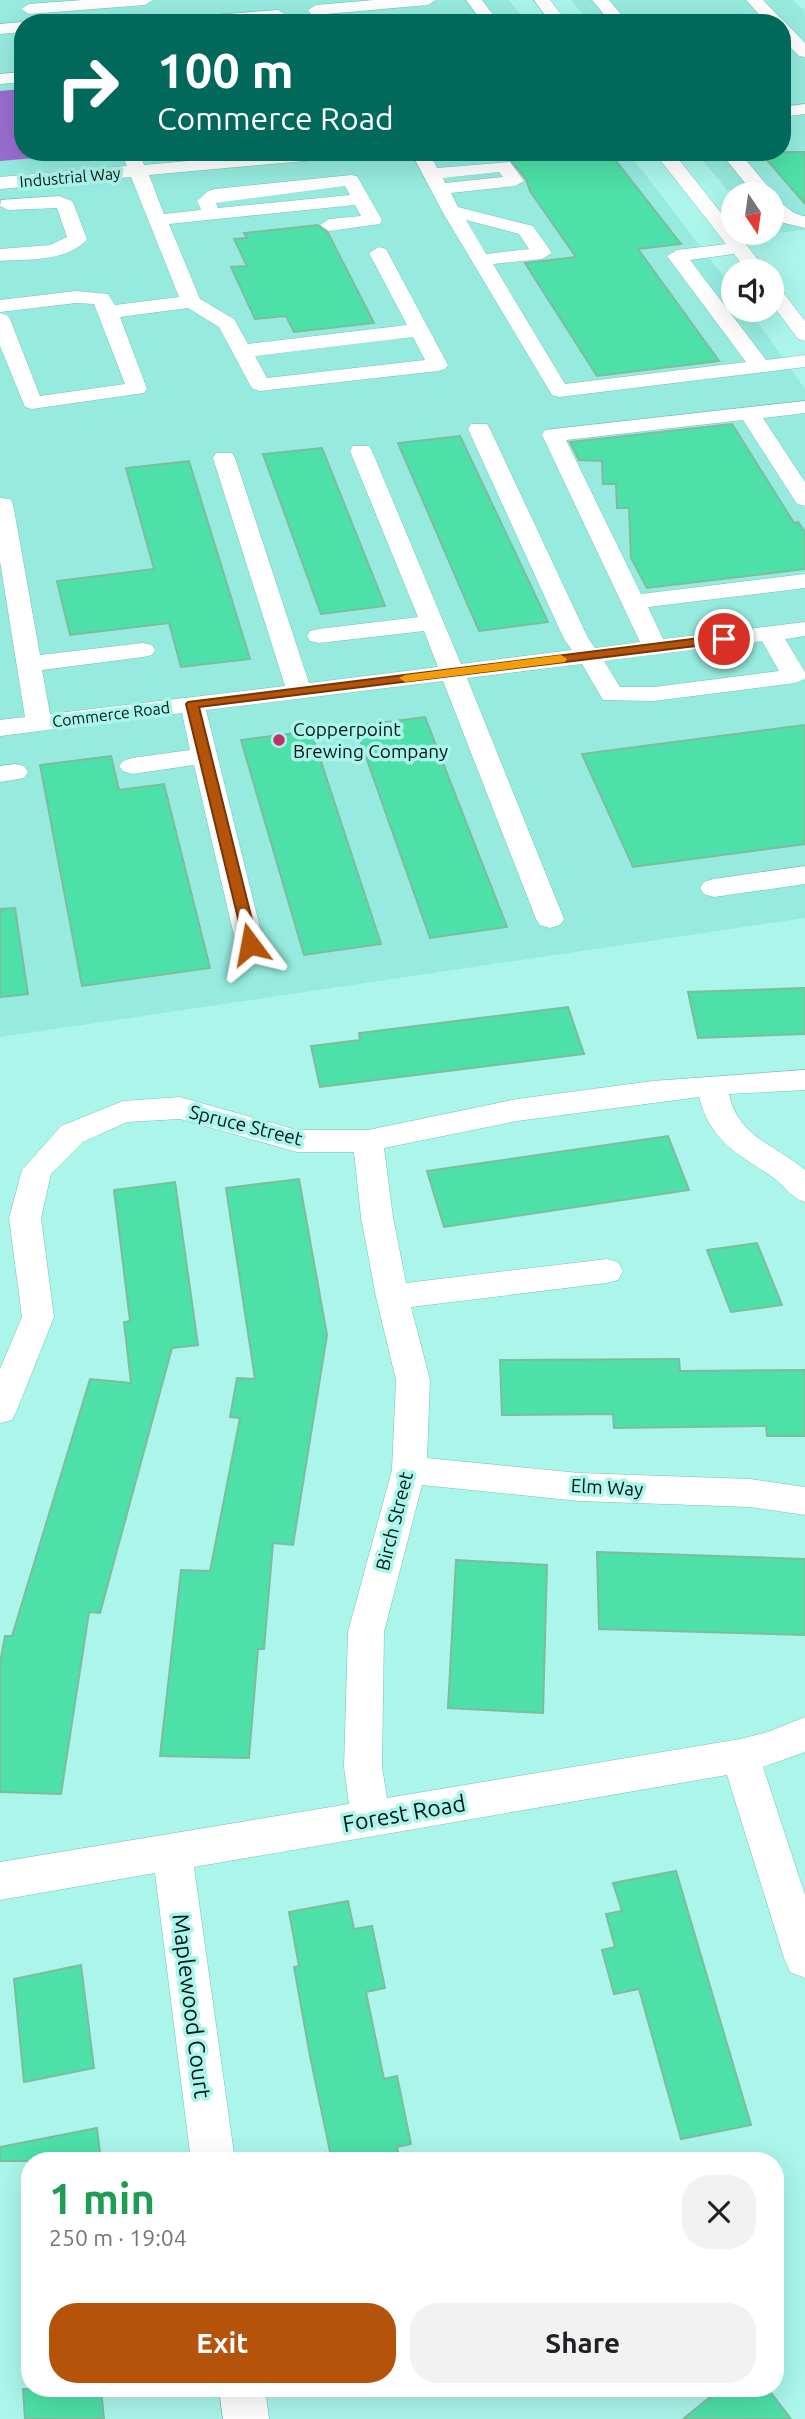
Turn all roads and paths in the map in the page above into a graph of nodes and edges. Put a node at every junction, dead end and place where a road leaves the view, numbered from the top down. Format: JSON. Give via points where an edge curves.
{"nodes":[{"id":1,"x":428,"y":0,"type":"edge"},
{"id":2,"x":541,"y":0,"type":"edge"},
{"id":3,"x":600,"y":0,"type":"edge"},
{"id":4,"x":754,"y":0,"type":"edge"},
{"id":5,"x":151,"y":4,"type":"edge"},
{"id":6,"x":30,"y":11,"type":"edge"},
{"id":7,"x":277,"y":12,"type":"edge"},
{"id":8,"x":258,"y":14,"type":"edge"},
{"id":9,"x":319,"y":14,"type":"edge"},
{"id":10,"x":553,"y":14,"type":"edge"},
{"id":11,"x":612,"y":14,"type":"edge"},
{"id":12,"x":767,"y":14,"type":"edge"},
{"id":13,"x":791,"y":38,"type":"edge"},
{"id":14,"x":805,"y":52,"type":"edge"},
{"id":15,"x":134,"y":161,"type":"edge"},
{"id":16,"x":250,"y":161,"type":"edge"},
{"id":17,"x":424,"y":161,"type":"edge"},
{"id":18,"x":670,"y":161,"type":"edge"},
{"id":19,"x":736,"y":161,"type":"edge"},
{"id":20,"x":138,"y":171,"type":"junction"},
{"id":21,"x":754,"y":182,"type":"edge"},
{"id":22,"x":0,"y":183,"type":"edge"},
{"id":23,"x":0,"y":205,"type":"edge"},
{"id":24,"x":451,"y":211,"type":"junction"},
{"id":25,"x":784,"y":216,"type":"edge"},
{"id":26,"x":157,"y":220,"type":"junction"},
{"id":27,"x":805,"y":222,"type":"edge"},
{"id":28,"x":329,"y":225,"type":"dead end"},
{"id":29,"x":738,"y":248,"type":"junction"},
{"id":30,"x":379,"y":253,"type":"dead end"},
{"id":31,"x":0,"y":255,"type":"edge"},
{"id":32,"x":747,"y":259,"type":"edge"},
{"id":33,"x":480,"y":260,"type":"junction"},
{"id":34,"x":191,"y":302,"type":"junction"},
{"id":35,"x":0,"y":306,"type":"edge"},
{"id":36,"x":784,"y":307,"type":"edge"},
{"id":37,"x":108,"y":312,"type":"junction"},
{"id":38,"x":0,"y":319,"type":"edge"},
{"id":39,"x":419,"y":330,"type":"junction"},
{"id":40,"x":805,"y":335,"type":"edge"},
{"id":41,"x":242,"y":351,"type":"junction"},
{"id":42,"x":805,"y":361,"type":"edge"},
{"id":43,"x":760,"y":366,"type":"junction"},
{"id":44,"x":805,"y":407,"type":"edge"},
{"id":45,"x":749,"y":413,"type":"junction"},
{"id":46,"x":478,"y":429,"type":"dead end"},
{"id":47,"x":361,"y":451,"type":"dead end"},
{"id":48,"x":224,"y":458,"type":"dead end"},
{"id":49,"x":805,"y":499,"type":"edge"},
{"id":50,"x":2,"y":504,"type":"dead end"},
{"id":51,"x":805,"y":581,"type":"edge"},
{"id":52,"x":633,"y":602,"type":"junction"},
{"id":53,"x":432,"y":622,"type":"junction"},
{"id":54,"x":805,"y":629,"type":"edge"},
{"id":55,"x":770,"y":634,"type":"junction"},
{"id":56,"x":319,"y":636,"type":"dead end"},
{"id":57,"x":655,"y":648,"type":"junction"},
{"id":58,"x":143,"y":650,"type":"dead end"},
{"id":59,"x":589,"y":656,"type":"junction"},
{"id":60,"x":29,"y":664,"type":"junction"},
{"id":61,"x":797,"y":665,"type":"edge"},
{"id":62,"x":452,"y":673,"type":"junction"},
{"id":63,"x":299,"y":691,"type":"junction"},
{"id":64,"x":192,"y":704,"type":"junction"},
{"id":65,"x":39,"y":723,"type":"junction"},
{"id":66,"x":0,"y":728,"type":"edge"},
{"id":67,"x":206,"y":756,"type":"junction"},
{"id":68,"x":132,"y":766,"type":"dead end"},
{"id":69,"x":805,"y":875,"type":"edge"},
{"id":70,"x":714,"y":888,"type":"dead end"},
{"id":71,"x":550,"y":919,"type":"dead end"},
{"id":72,"x":250,"y":944,"type":"dead end"},
{"id":73,"x":805,"y":1080,"type":"edge"},
{"id":74,"x":712,"y":1084,"type":"junction"},
{"id":75,"x":368,"y":1141,"type":"junction"},
{"id":76,"x":805,"y":1191,"type":"edge"},
{"id":77,"x":607,"y":1271,"type":"dead end"},
{"id":78,"x":392,"y":1297,"type":"junction"},
{"id":79,"x":0,"y":1410,"type":"edge"},
{"id":80,"x":409,"y":1470,"type":"junction"},
{"id":81,"x":805,"y":1502,"type":"edge"},
{"id":82,"x":805,"y":1734,"type":"edge"},
{"id":83,"x":740,"y":1756,"type":"junction"},
{"id":84,"x":371,"y":1818,"type":"junction"},
{"id":85,"x":172,"y":1851,"type":"junction"},
{"id":86,"x":0,"y":1881,"type":"edge"},
{"id":87,"x":805,"y":1958,"type":"edge"},
{"id":88,"x":212,"y":2152,"type":"edge"},
{"id":89,"x":244,"y":2397,"type":"edge"},
{"id":90,"x":246,"y":2419,"type":"edge"}],
"edges":[{"from":1,"to":9,"type":"street","via":[[316,9]]},
{"from":2,"to":10,"type":"street"},
{"from":3,"to":11,"type":"street"},
{"from":4,"to":12,"type":"street"},
{"from":5,"to":6,"type":"street"},
{"from":7,"to":8,"type":"street"},
{"from":13,"to":14,"type":"street"},
{"from":15,"to":20,"type":"street"},
{"from":16,"to":20,"type":"street","name":"Industrial Way"},
{"from":17,"to":24,"type":"street"},
{"from":18,"to":29,"type":"street"},
{"from":19,"to":21,"type":"street"},
{"from":20,"to":22,"type":"street","name":"Industrial Way"},
{"from":20,"to":26,"type":"street"},
{"from":23,"to":31,"type":"street","via":[[59,202],[65,205],[77,239],[55,249]]},
{"from":24,"to":33,"type":"street"},
{"from":24,"to":33,"type":"street","via":[[526,230],[542,253]]},
{"from":25,"to":27,"type":"street"},
{"from":26,"to":28,"type":"street","via":[[361,199],[373,220]]},
{"from":26,"to":34,"type":"street"},
{"from":29,"to":32,"type":"street"},
{"from":29,"to":43,"type":"street","via":[[677,256]]},
{"from":30,"to":39,"type":"street"},
{"from":33,"to":43,"type":"street","via":[[559,391]]},
{"from":34,"to":37,"type":"street"},
{"from":34,"to":41,"type":"street","via":[[227,323]]},
{"from":35,"to":37,"type":"street","via":[[102,298]]},
{"from":36,"to":40,"type":"street"},
{"from":37,"to":38,"type":"street","via":[[137,389],[32,403]]},
{"from":39,"to":41,"type":"street"},
{"from":39,"to":41,"type":"street","via":[[438,365],[260,385]]},
{"from":42,"to":43,"type":"street"},
{"from":44,"to":45,"type":"street"},
{"from":45,"to":49,"type":"street"},
{"from":45,"to":52,"type":"street","via":[[553,435]]},
{"from":46,"to":59,"type":"street","via":[[576,639]]},
{"from":47,"to":53,"type":"street"},
{"from":48,"to":63,"type":"street"},
{"from":50,"to":60,"type":"street"},
{"from":51,"to":52,"type":"street"},
{"from":52,"to":57,"type":"street"},
{"from":53,"to":56,"type":"street"},
{"from":53,"to":62,"type":"street"},
{"from":54,"to":55,"type":"street","name":"Commerce Road"},
{"from":55,"to":57,"type":"street","name":"Commerce Road"},
{"from":55,"to":61,"type":"street"},
{"from":57,"to":59,"type":"street","name":"Commerce Road"},
{"from":58,"to":60,"type":"street"},
{"from":59,"to":61,"type":"street","via":[[612,695],[795,676]]},
{"from":59,"to":62,"type":"street","name":"Commerce Road"},
{"from":60,"to":65,"type":"street"},
{"from":62,"to":63,"type":"street","name":"Commerce Road"},
{"from":62,"to":71,"type":"street"},
{"from":63,"to":64,"type":"street","name":"Commerce Road"},
{"from":64,"to":65,"type":"street","name":"Commerce Road"},
{"from":64,"to":67,"type":"street"},
{"from":65,"to":66,"type":"street","name":"Commerce Road"},
{"from":67,"to":68,"type":"street"},
{"from":67,"to":72,"type":"street"},
{"from":69,"to":70,"type":"street"},
{"from":73,"to":74,"type":"street","name":"Spruce Street"},
{"from":74,"to":75,"type":"street","name":"Spruce Street","via":[[517,1111]]},
{"from":74,"to":76,"type":"street","via":[[726,1128],[745,1146],[787,1171]]},
{"from":75,"to":78,"type":"street","name":"Birch Street"},
{"from":75,"to":79,"type":"street","name":"Spruce Street","via":[[297,1141],[180,1108],[123,1112],[72,1134],[37,1170],[26,1218],[38,1317]]},
{"from":77,"to":78,"type":"street"},
{"from":78,"to":80,"type":"street","name":"Birch Street","via":[[413,1380]]},
{"from":80,"to":81,"type":"street","name":"Elm Way","via":[[579,1487],[750,1493]]},
{"from":80,"to":84,"type":"street","name":"Birch Street","via":[[366,1632],[363,1767]]},
{"from":82,"to":83,"type":"street","name":"Forest Road"},
{"from":83,"to":84,"type":"street","name":"Forest Road"},
{"from":83,"to":87,"type":"street"},
{"from":84,"to":85,"type":"street","name":"Forest Road"},
{"from":85,"to":86,"type":"street","name":"Forest Road"},
{"from":85,"to":88,"type":"street","name":"Maplewood Court"},
{"from":89,"to":90,"type":"street"}]}
